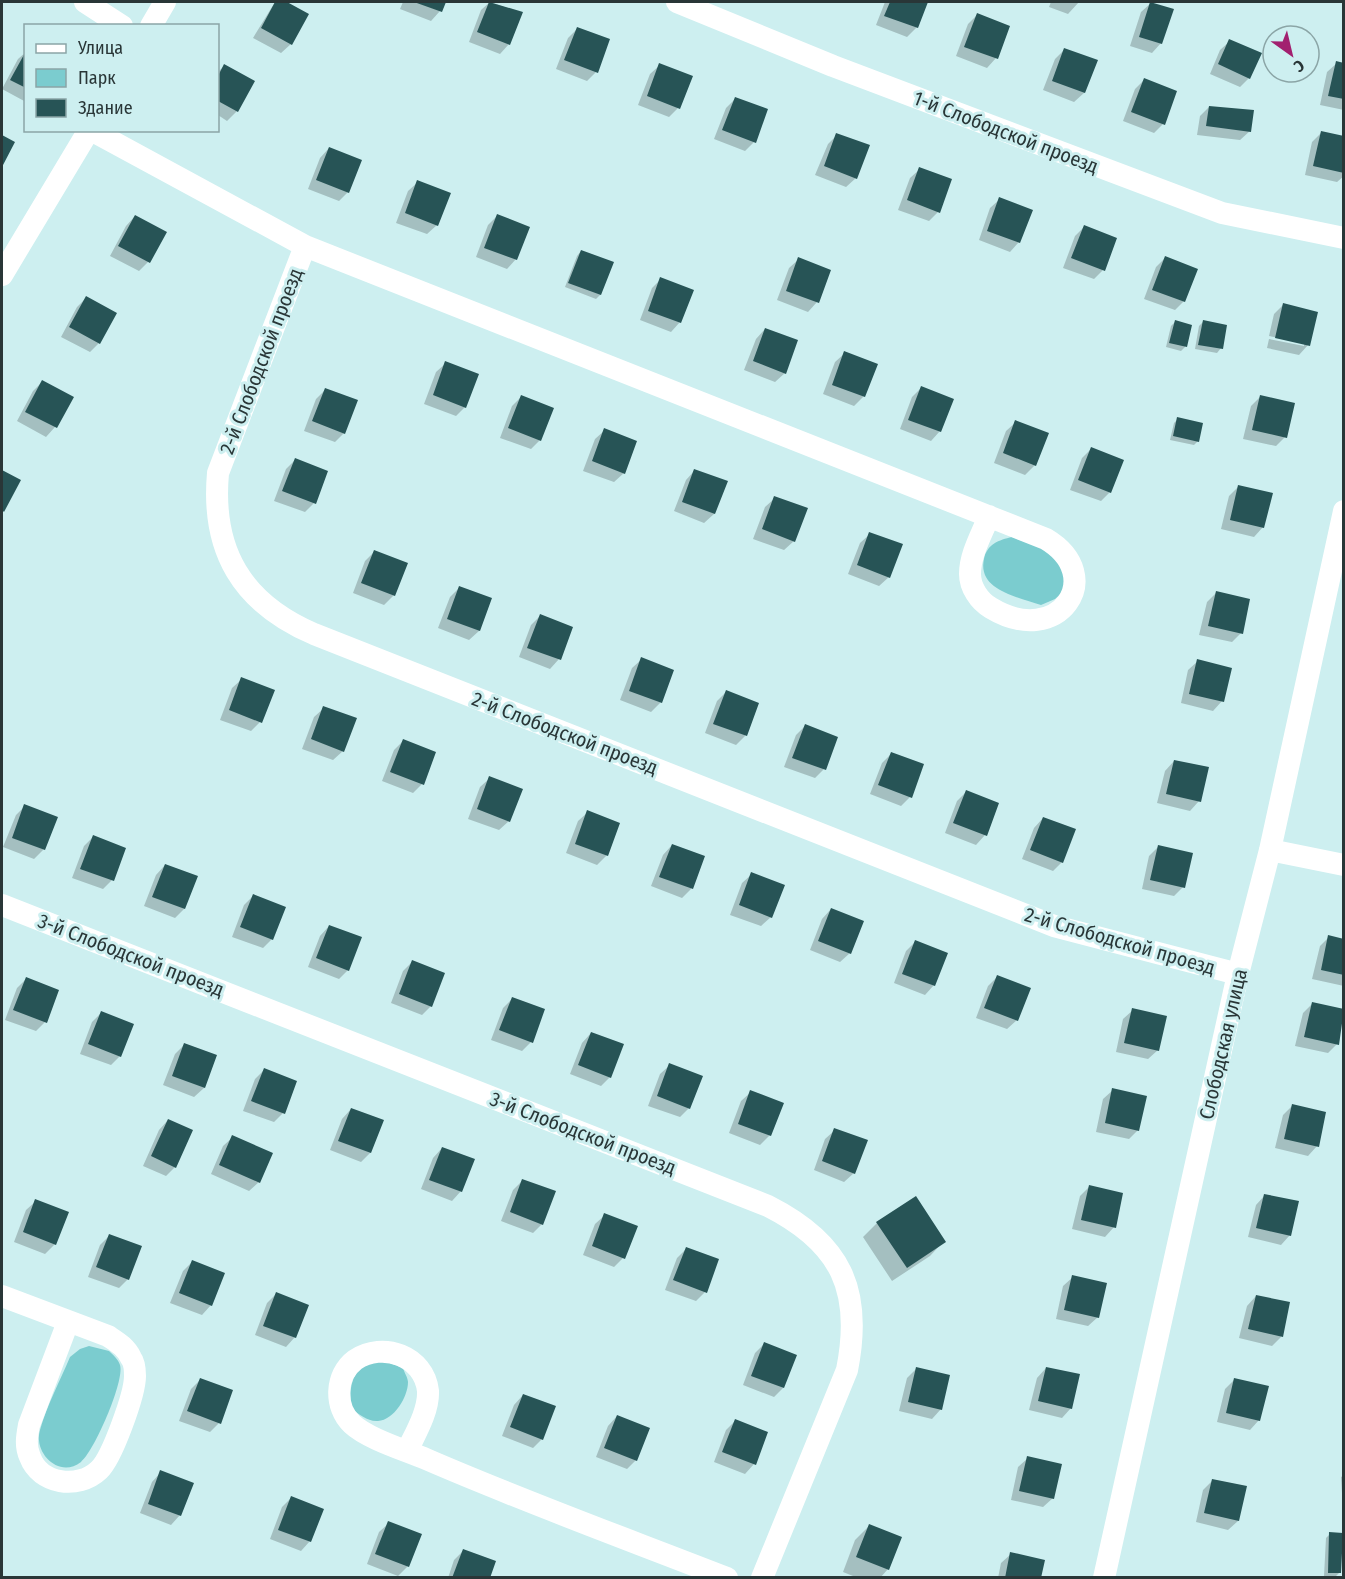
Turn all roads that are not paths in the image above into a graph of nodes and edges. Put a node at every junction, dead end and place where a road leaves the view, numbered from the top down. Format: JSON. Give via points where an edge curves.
{"nodes":[{"id":1,"x":86,"y":2,"type":"edge"},
{"id":2,"x":165,"y":2,"type":"edge"},
{"id":3,"x":677,"y":2,"type":"edge"},
{"id":4,"x":119,"y":24,"type":"edge"},
{"id":5,"x":152,"y":24,"type":"edge"},
{"id":6,"x":89,"y":132,"type":"edge"},
{"id":7,"x":94,"y":132,"type":"edge"},
{"id":8,"x":1344,"y":238,"type":"edge"},
{"id":9,"x":305,"y":246,"type":"junction"},
{"id":10,"x":2,"y":275,"type":"edge"},
{"id":11,"x":1344,"y":511,"type":"edge"},
{"id":12,"x":989,"y":516,"type":"junction"},
{"id":13,"x":1270,"y":850,"type":"junction"},
{"id":14,"x":1344,"y":865,"type":"edge"},
{"id":15,"x":2,"y":905,"type":"edge"},
{"id":16,"x":1238,"y":975,"type":"junction"},
{"id":17,"x":2,"y":1296,"type":"edge"},
{"id":18,"x":68,"y":1322,"type":"junction"},
{"id":19,"x":407,"y":1451,"type":"junction"},
{"id":20,"x":1107,"y":1577,"type":"edge"},
{"id":21,"x":727,"y":1578,"type":"edge"},
{"id":22,"x":762,"y":1578,"type":"edge"}],
"edges":[{"from":1,"to":4,"type":"street"},
{"from":2,"to":5,"type":"street"},
{"from":3,"to":8,"type":"street","name":"1-й Слободской проезд","via":[[833,66],[1222,213]]},
{"from":6,"to":10,"type":"street"},
{"from":7,"to":9,"type":"street","name":"2-й Слободской проезд"},
{"from":9,"to":12,"type":"street","name":"2-й Слободской проезд"},
{"from":9,"to":16,"type":"street","name":"2-й Слободской проезд","via":[[217,481],[218,524],[225,548],[241,578],[269,610],[314,634],[1054,926]]},
{"from":11,"to":13,"type":"street","name":"Слободская улица"},
{"from":12,"to":12,"type":"street","name":"2-й Слободской проезд","via":[[973,558],[970,575],[974,591],[984,604],[999,613],[1034,622],[1050,618],[1064,608],[1072,593],[1075,577],[1071,561],[1061,548],[1046,539]]},
{"from":13,"to":14,"type":"street"},
{"from":13,"to":16,"type":"street","name":"Слободская улица"},
{"from":15,"to":22,"type":"street","name":"3-й Слободской проезд","via":[[768,1206],[798,1221],[815,1236],[842,1272],[852,1303],[854,1337],[847,1370]]},
{"from":16,"to":20,"type":"street","name":"Слободская улица"},
{"from":17,"to":18,"type":"street"},
{"from":18,"to":18,"type":"street","via":[[122,1345],[132,1358],[135,1375],[109,1456],[100,1470],[70,1483],[53,1480],[39,1471],[26,1441]]},
{"from":19,"to":19,"type":"street","via":[[425,1409],[428,1393],[424,1376],[414,1363],[396,1353],[364,1354],[350,1364],[341,1378],[342,1411],[359,1429]]},
{"from":19,"to":21,"type":"street"}]}
